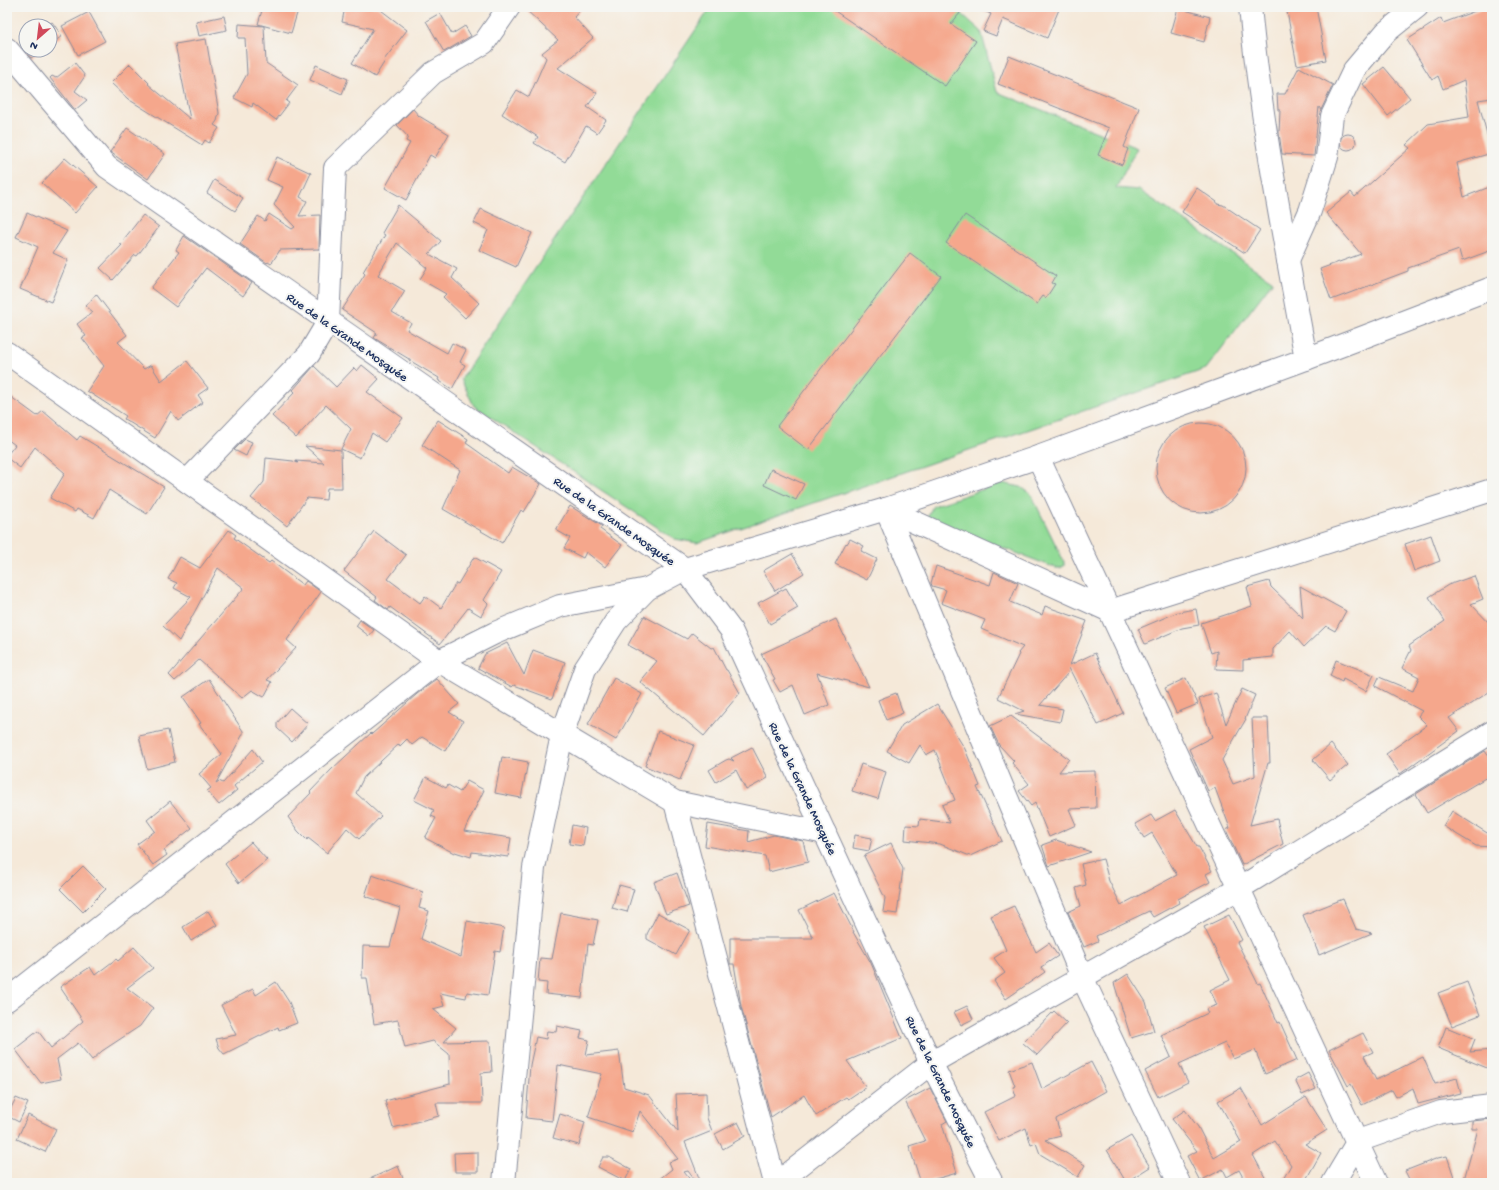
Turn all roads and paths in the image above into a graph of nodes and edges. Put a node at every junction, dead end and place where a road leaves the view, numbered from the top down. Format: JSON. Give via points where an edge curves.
{"nodes":[{"id":1,"x":509,"y":7,"type":"edge"},
{"id":2,"x":1250,"y":7,"type":"edge"},
{"id":3,"x":1417,"y":7,"type":"edge"},
{"id":4,"x":7,"y":49,"type":"edge"},
{"id":5,"x":1288,"y":260,"type":"junction"},
{"id":6,"x":1492,"y":288,"type":"edge"},
{"id":7,"x":328,"y":322,"type":"junction"},
{"id":8,"x":7,"y":353,"type":"edge"},
{"id":9,"x":1306,"y":359,"type":"junction"},
{"id":10,"x":1038,"y":457,"type":"junction"},
{"id":11,"x":187,"y":481,"type":"junction"},
{"id":12,"x":1492,"y":490,"type":"edge"},
{"id":13,"x":886,"y":509,"type":"junction"},
{"id":14,"x":685,"y":569,"type":"junction"},
{"id":15,"x":647,"y":589,"type":"junction"},
{"id":16,"x":1110,"y":611,"type":"junction"},
{"id":17,"x":439,"y":660,"type":"junction"},
{"id":18,"x":1492,"y":732,"type":"edge"},
{"id":19,"x":562,"y":735,"type":"junction"},
{"id":20,"x":675,"y":802,"type":"junction"},
{"id":21,"x":825,"y":833,"type":"junction"},
{"id":22,"x":1240,"y":888,"type":"junction"},
{"id":23,"x":1082,"y":977,"type":"junction"},
{"id":24,"x":7,"y":1000,"type":"edge"},
{"id":25,"x":931,"y":1063,"type":"junction"},
{"id":26,"x":1492,"y":1106,"type":"edge"},
{"id":27,"x":1358,"y":1141,"type":"junction"},
{"id":28,"x":504,"y":1183,"type":"edge"},
{"id":29,"x":776,"y":1183,"type":"edge"},
{"id":30,"x":992,"y":1183,"type":"edge"},
{"id":31,"x":1179,"y":1183,"type":"edge"},
{"id":32,"x":1333,"y":1183,"type":"edge"},
{"id":33,"x":1376,"y":1183,"type":"edge"}],
"edges":[{"from":1,"to":7,"type":"street","via":[[484,43],[433,73],[335,168]]},
{"from":2,"to":5,"type":"street","via":[[1255,63]]},
{"from":3,"to":5,"type":"street","via":[[1386,32],[1354,70],[1332,116],[1327,157],[1310,211]]},
{"from":4,"to":7,"type":"street","name":"Rue de la Grande Mosquée","via":[[106,167]]},
{"from":5,"to":9,"type":"street"},
{"from":6,"to":9,"type":"street"},
{"from":7,"to":11,"type":"street","via":[[309,354]]},
{"from":7,"to":14,"type":"street","name":"Rue de la Grande Mosquée"},
{"from":8,"to":11,"type":"street"},
{"from":9,"to":10,"type":"street"},
{"from":10,"to":13,"type":"street"},
{"from":10,"to":16,"type":"street"},
{"from":11,"to":17,"type":"street"},
{"from":12,"to":16,"type":"street"},
{"from":13,"to":14,"type":"street"},
{"from":13,"to":16,"type":"street"},
{"from":13,"to":23,"type":"street"},
{"from":14,"to":15,"type":"street"},
{"from":14,"to":21,"type":"street","name":"Rue de la Grande Mosquée","via":[[731,630]]},
{"from":15,"to":17,"type":"street","via":[[560,606],[495,632]]},
{"from":15,"to":19,"type":"street","via":[[616,621],[585,669]]},
{"from":16,"to":22,"type":"street"},
{"from":17,"to":19,"type":"street"},
{"from":17,"to":24,"type":"street"},
{"from":18,"to":22,"type":"street"},
{"from":19,"to":20,"type":"street"},
{"from":19,"to":28,"type":"street","via":[[534,868]]},
{"from":20,"to":21,"type":"street"},
{"from":20,"to":29,"type":"street"},
{"from":21,"to":25,"type":"street","name":"Rue de la Grande Mosquée"},
{"from":22,"to":23,"type":"street"},
{"from":22,"to":27,"type":"street"},
{"from":23,"to":25,"type":"street"},
{"from":23,"to":31,"type":"street"},
{"from":25,"to":29,"type":"street"},
{"from":25,"to":30,"type":"street","name":"Rue de la Grande Mosquée"},
{"from":26,"to":27,"type":"street","via":[[1441,1112]]},
{"from":27,"to":32,"type":"street"},
{"from":27,"to":33,"type":"street"}]}
